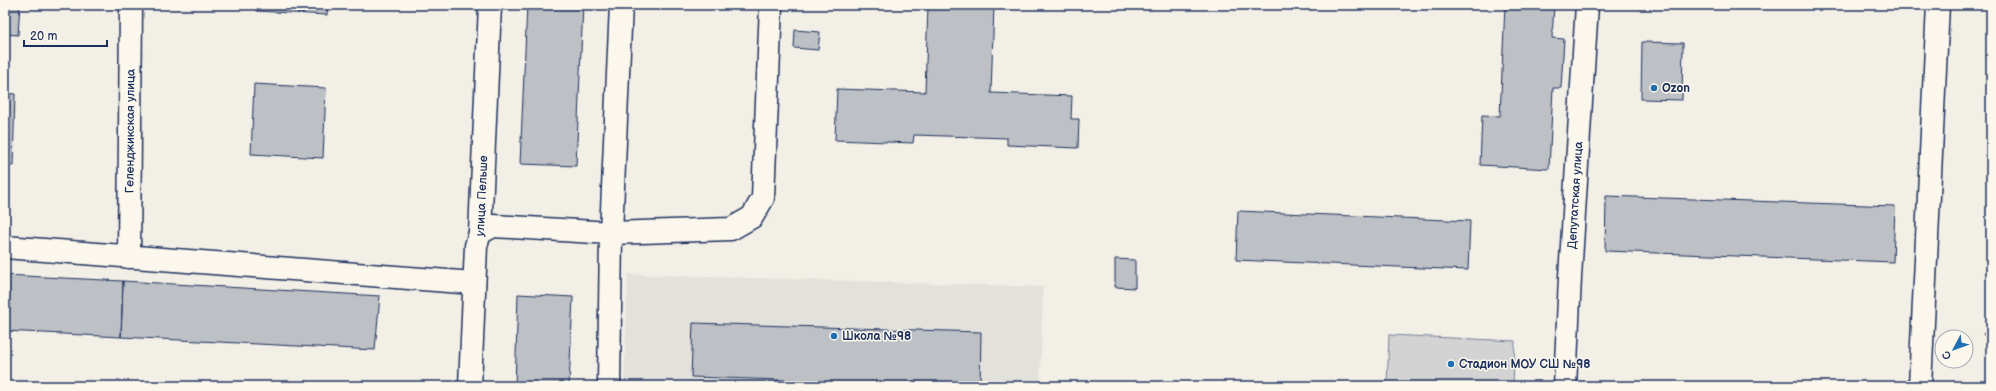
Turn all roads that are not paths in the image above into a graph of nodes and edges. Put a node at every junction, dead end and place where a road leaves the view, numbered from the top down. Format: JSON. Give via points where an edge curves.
{"nodes":[{"id":1,"x":131,"y":5,"type":"edge"},
{"id":2,"x":490,"y":5,"type":"edge"},
{"id":3,"x":621,"y":5,"type":"edge"},
{"id":4,"x":771,"y":5,"type":"edge"},
{"id":5,"x":1586,"y":5,"type":"edge"},
{"id":6,"x":1938,"y":5,"type":"edge"},
{"id":7,"x":480,"y":233,"type":"junction"},
{"id":8,"x":611,"y":233,"type":"junction"},
{"id":9,"x":5,"y":247,"type":"edge"},
{"id":10,"x":129,"y":257,"type":"junction"},
{"id":11,"x":474,"y":283,"type":"junction"},
{"id":12,"x":470,"y":386,"type":"edge"},
{"id":13,"x":609,"y":386,"type":"edge"},
{"id":14,"x":1565,"y":386,"type":"edge"},
{"id":15,"x":1920,"y":386,"type":"edge"}],
"edges":[{"from":1,"to":10,"type":"street","name":"Геленджикская улица"},
{"from":2,"to":7,"type":"street","name":"улица Пельше"},
{"from":3,"to":8,"type":"street"},
{"from":4,"to":8,"type":"street","via":[[763,198],[752,217],[731,229]]},
{"from":5,"to":14,"type":"street","name":"Депутатская улица"},
{"from":6,"to":15,"type":"street"},
{"from":7,"to":8,"type":"street","via":[[493,226]]},
{"from":7,"to":11,"type":"street","name":"улица Пельше","via":[[476,246]]},
{"from":8,"to":13,"type":"street"},
{"from":9,"to":10,"type":"street"},
{"from":10,"to":11,"type":"street"},
{"from":11,"to":12,"type":"street","name":"улица Пельше"}]}
